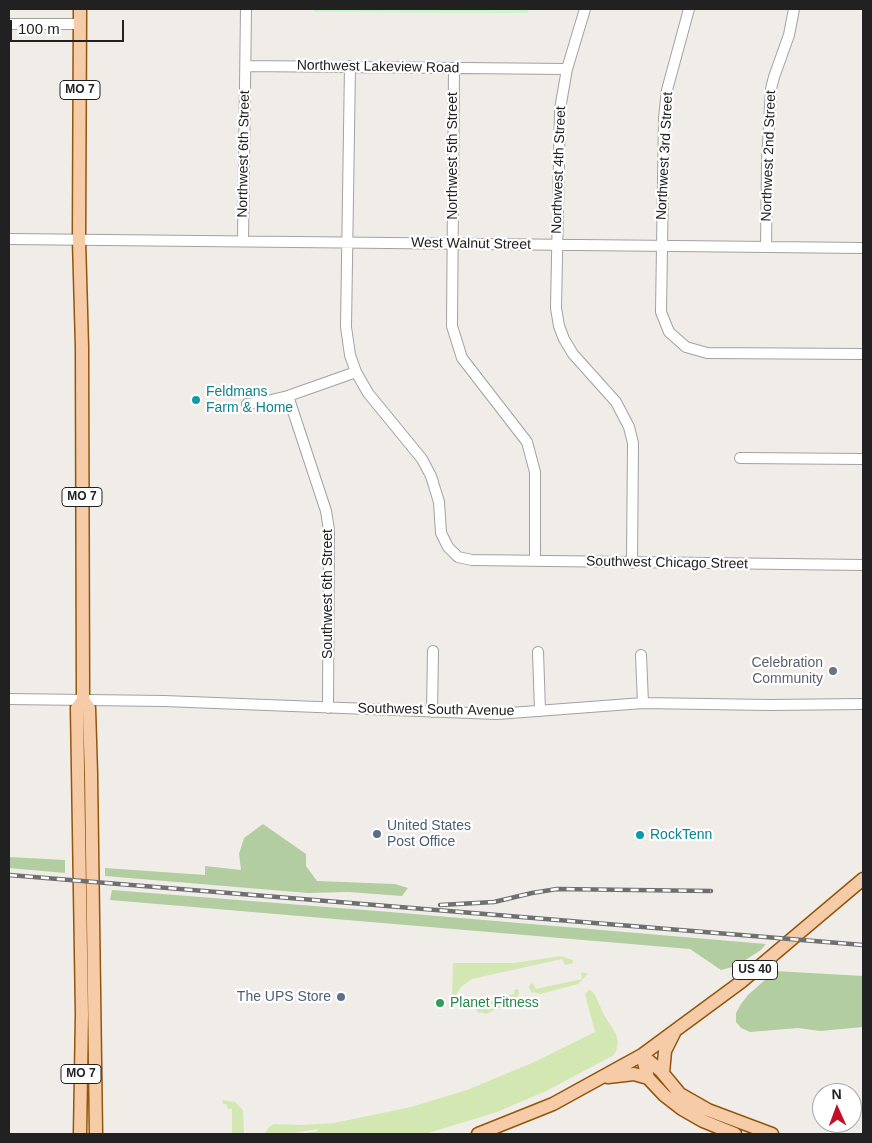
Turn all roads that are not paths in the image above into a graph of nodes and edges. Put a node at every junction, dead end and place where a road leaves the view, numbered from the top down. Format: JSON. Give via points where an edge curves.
{"nodes":[{"id":1,"x":80,"y":9,"type":"edge"},
{"id":2,"x":246,"y":9,"type":"edge"},
{"id":3,"x":585,"y":9,"type":"edge"},
{"id":4,"x":689,"y":9,"type":"edge"},
{"id":5,"x":794,"y":9,"type":"edge"},
{"id":6,"x":9,"y":24,"type":"edge"},
{"id":7,"x":80,"y":24,"type":"junction"},
{"id":8,"x":246,"y":66,"type":"junction"},
{"id":9,"x":350,"y":66,"type":"junction"},
{"id":10,"x":454,"y":68,"type":"junction"},
{"id":11,"x":567,"y":69,"type":"junction"},
{"id":12,"x":9,"y":239,"type":"edge"},
{"id":13,"x":79,"y":240,"type":"junction"},
{"id":14,"x":243,"y":241,"type":"junction"},
{"id":15,"x":348,"y":243,"type":"junction"},
{"id":16,"x":453,"y":243,"type":"junction"},
{"id":17,"x":557,"y":245,"type":"junction"},
{"id":18,"x":661,"y":246,"type":"junction"},
{"id":19,"x":766,"y":247,"type":"junction"},
{"id":20,"x":863,"y":248,"type":"edge"},
{"id":21,"x":863,"y":354,"type":"edge"},
{"id":22,"x":356,"y":372,"type":"junction"},
{"id":23,"x":288,"y":396,"type":"junction"},
{"id":24,"x":247,"y":404,"type":"dead end"},
{"id":25,"x":740,"y":458,"type":"dead end"},
{"id":26,"x":863,"y":459,"type":"edge"},
{"id":27,"x":535,"y":560,"type":"junction"},
{"id":28,"x":632,"y":563,"type":"junction"},
{"id":29,"x":863,"y":565,"type":"edge"},
{"id":30,"x":433,"y":651,"type":"dead end"},
{"id":31,"x":538,"y":652,"type":"dead end"},
{"id":32,"x":641,"y":655,"type":"dead end"},
{"id":33,"x":9,"y":699,"type":"edge"},
{"id":34,"x":83,"y":700,"type":"junction"},
{"id":35,"x":643,"y":703,"type":"junction"},
{"id":36,"x":863,"y":704,"type":"edge"},
{"id":37,"x":328,"y":708,"type":"junction"},
{"id":38,"x":540,"y":711,"type":"junction"},
{"id":39,"x":432,"y":712,"type":"junction"},
{"id":40,"x":863,"y":879,"type":"edge"},
{"id":41,"x":676,"y":1030,"type":"junction"},
{"id":42,"x":642,"y":1054,"type":"junction"},
{"id":43,"x":662,"y":1073,"type":"junction"},
{"id":44,"x":648,"y":1078,"type":"junction"},
{"id":45,"x":598,"y":1079,"type":"junction"},
{"id":46,"x":81,"y":1084,"type":"junction"},
{"id":47,"x":736,"y":1130,"type":"edge"},
{"id":48,"x":97,"y":1133,"type":"edge"},
{"id":49,"x":73,"y":1134,"type":"edge"},
{"id":50,"x":80,"y":1134,"type":"edge"},
{"id":51,"x":478,"y":1134,"type":"edge"},
{"id":52,"x":772,"y":1134,"type":"edge"}],
"edges":[{"from":1,"to":7,"type":"main road","number":"MO 7"},
{"from":2,"to":8,"type":"street"},
{"from":3,"to":11,"type":"street","name":"Northwest 4th Street"},
{"from":4,"to":18,"type":"street","name":"Northwest 3rd Street","via":[[665,104]]},
{"from":5,"to":19,"type":"street","name":"Northwest 2nd Street","via":[[771,90]]},
{"from":6,"to":7,"type":"street"},
{"from":7,"to":13,"type":"main road","number":"MO 7"},
{"from":8,"to":9,"type":"street","name":"Northwest Lakeview Road"},
{"from":8,"to":14,"type":"street","name":"Northwest 6th Street"},
{"from":9,"to":10,"type":"street","name":"Northwest Lakeview Road"},
{"from":9,"to":15,"type":"street"},
{"from":10,"to":11,"type":"street","name":"Northwest Lakeview Road"},
{"from":10,"to":16,"type":"street","name":"Northwest 5th Street"},
{"from":11,"to":17,"type":"street","name":"Northwest 4th Street","via":[[558,127]]},
{"from":12,"to":13,"type":"street","name":"West Walnut Street"},
{"from":13,"to":14,"type":"street","name":"West Walnut Street"},
{"from":13,"to":34,"type":"main road","number":"MO 7"},
{"from":14,"to":15,"type":"street","name":"West Walnut Street"},
{"from":15,"to":16,"type":"street","name":"West Walnut Street"},
{"from":15,"to":22,"type":"street","via":[[346,326]]},
{"from":16,"to":17,"type":"street","name":"West Walnut Street"},
{"from":16,"to":27,"type":"street","name":"Northwest 5th Street","via":[[451,313],[456,342],[462,358],[527,442],[536,472]]},
{"from":17,"to":18,"type":"street","name":"West Walnut Street"},
{"from":17,"to":28,"type":"street","name":"Northwest 4th Street","via":[[556,308],[564,340],[616,402],[629,427],[632,443]]},
{"from":18,"to":19,"type":"street","name":"West Walnut Street"},
{"from":18,"to":21,"type":"street","name":"Northwest 3rd Street","via":[[661,312],[669,332],[686,347],[707,353]]},
{"from":19,"to":20,"type":"street","name":"West Walnut Street"},
{"from":22,"to":23,"type":"street"},
{"from":22,"to":27,"type":"street","name":"Southwest Chicago Street","via":[[368,393],[422,459],[431,476],[439,502],[441,533],[448,547],[458,557],[472,560]]},
{"from":23,"to":24,"type":"street"},
{"from":23,"to":37,"type":"street","name":"Southwest 6th Street","via":[[329,530]]},
{"from":25,"to":26,"type":"street"},
{"from":27,"to":28,"type":"street","name":"Southwest Chicago Street"},
{"from":28,"to":29,"type":"street","name":"Southwest Chicago Street"},
{"from":30,"to":39,"type":"street"},
{"from":31,"to":38,"type":"street"},
{"from":32,"to":35,"type":"street"},
{"from":33,"to":34,"type":"street","name":"Southwest South Avenue"},
{"from":34,"to":37,"type":"street","name":"Southwest South Avenue"},
{"from":34,"to":46,"type":"main road","number":"MO 7","via":[[77,708]]},
{"from":34,"to":48,"type":"main road","number":"MO 7","via":[[89,708]]},
{"from":35,"to":36,"type":"street","name":"Southwest South Avenue"},
{"from":35,"to":38,"type":"street","name":"Southwest South Avenue"},
{"from":37,"to":39,"type":"street","name":"Southwest South Avenue"},
{"from":38,"to":39,"type":"street","name":"Southwest South Avenue","via":[[497,714]]},
{"from":40,"to":41,"type":"main road","number":"US 40","via":[[740,982]]},
{"from":41,"to":42,"type":"main road","number":"US 40"},
{"from":41,"to":43,"type":"main road","via":[[665,1051]]},
{"from":42,"to":43,"type":"main road"},
{"from":42,"to":44,"type":"main road"},
{"from":42,"to":45,"type":"main road","number":"US 40"},
{"from":43,"to":47,"type":"main road","via":[[680,1094]]},
{"from":44,"to":45,"type":"main road","via":[[620,1074]]},
{"from":44,"to":47,"type":"main road","via":[[664,1095],[703,1122]]},
{"from":45,"to":51,"type":"main road","number":"US 40","via":[[553,1104]]},
{"from":46,"to":49,"type":"main road","via":[[73,1088]]},
{"from":46,"to":50,"type":"main road","number":"MO 7"},
{"from":47,"to":52,"type":"main road"}]}
